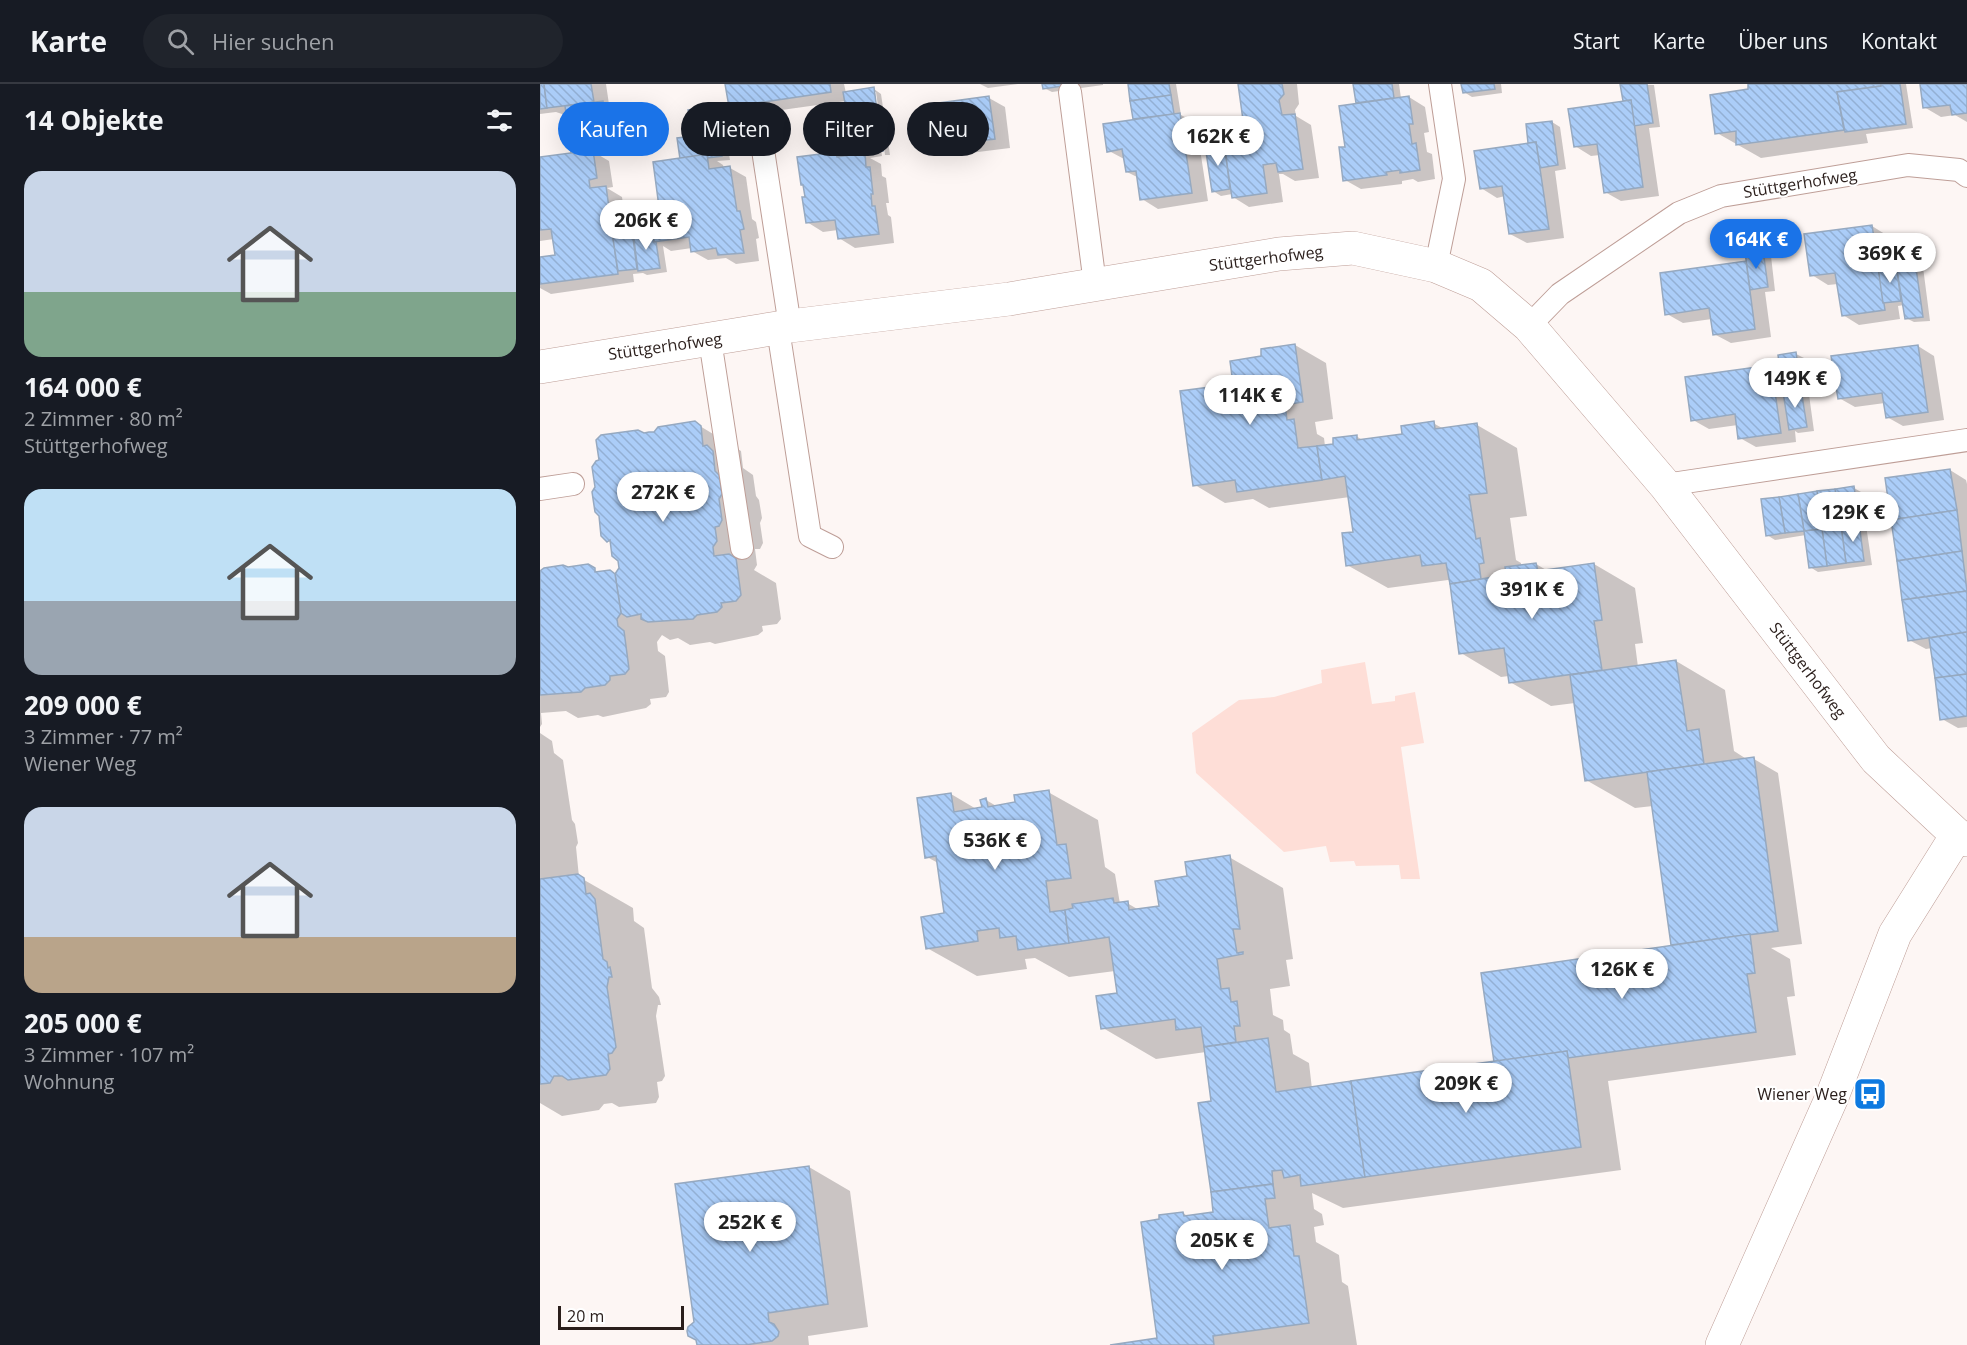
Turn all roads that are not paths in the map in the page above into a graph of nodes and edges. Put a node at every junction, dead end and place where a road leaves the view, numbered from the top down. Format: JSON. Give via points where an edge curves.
{"nodes":[{"id":1,"x":1440,"y":84,"type":"edge"},
{"id":2,"x":1070,"y":92,"type":"dead end"},
{"id":3,"x":763,"y":156,"type":"edge"},
{"id":4,"x":1967,"y":176,"type":"edge"},
{"id":5,"x":1436,"y":266,"type":"junction"},
{"id":6,"x":1095,"y":284,"type":"junction"},
{"id":7,"x":1529,"y":326,"type":"junction"},
{"id":8,"x":784,"y":328,"type":"junction"},
{"id":9,"x":710,"y":340,"type":"junction"},
{"id":10,"x":540,"y":367,"type":"edge"},
{"id":11,"x":1967,"y":440,"type":"edge"},
{"id":12,"x":573,"y":484,"type":"dead end"},
{"id":13,"x":1665,"y":485,"type":"junction"},
{"id":14,"x":540,"y":489,"type":"edge"},
{"id":15,"x":832,"y":547,"type":"dead end"},
{"id":16,"x":742,"y":548,"type":"dead end"},
{"id":17,"x":1962,"y":837,"type":"edge"},
{"id":18,"x":1722,"y":1345,"type":"edge"}],
"edges":[{"from":1,"to":5,"type":"lane","via":[[1454,179]]},
{"from":2,"to":6,"type":"lane"},
{"from":3,"to":8,"type":"lane"},
{"from":4,"to":7,"type":"lane","name":"Stüttgerhofweg","via":[[1959,170],[1908,165],[1721,196],[1679,213],[1560,294]]},
{"from":5,"to":6,"type":"street","name":"Stüttgerhofweg","via":[[1353,248],[1279,254]]},
{"from":5,"to":7,"type":"street","name":"Stüttgerhofweg","via":[[1481,285]]},
{"from":6,"to":8,"type":"street","name":"Stüttgerhofweg"},
{"from":7,"to":13,"type":"street","name":"Stüttgerhofweg"},
{"from":8,"to":9,"type":"street","name":"Stüttgerhofweg"},
{"from":8,"to":15,"type":"lane","via":[[810,536]]},
{"from":9,"to":10,"type":"street","name":"Stüttgerhofweg"},
{"from":9,"to":16,"type":"lane"},
{"from":11,"to":13,"type":"lane"},
{"from":12,"to":14,"type":"lane"},
{"from":13,"to":17,"type":"street","name":"Stüttgerhofweg","via":[[1876,759]]},
{"from":17,"to":18,"type":"street","via":[[1895,934],[1832,1097]]}]}
